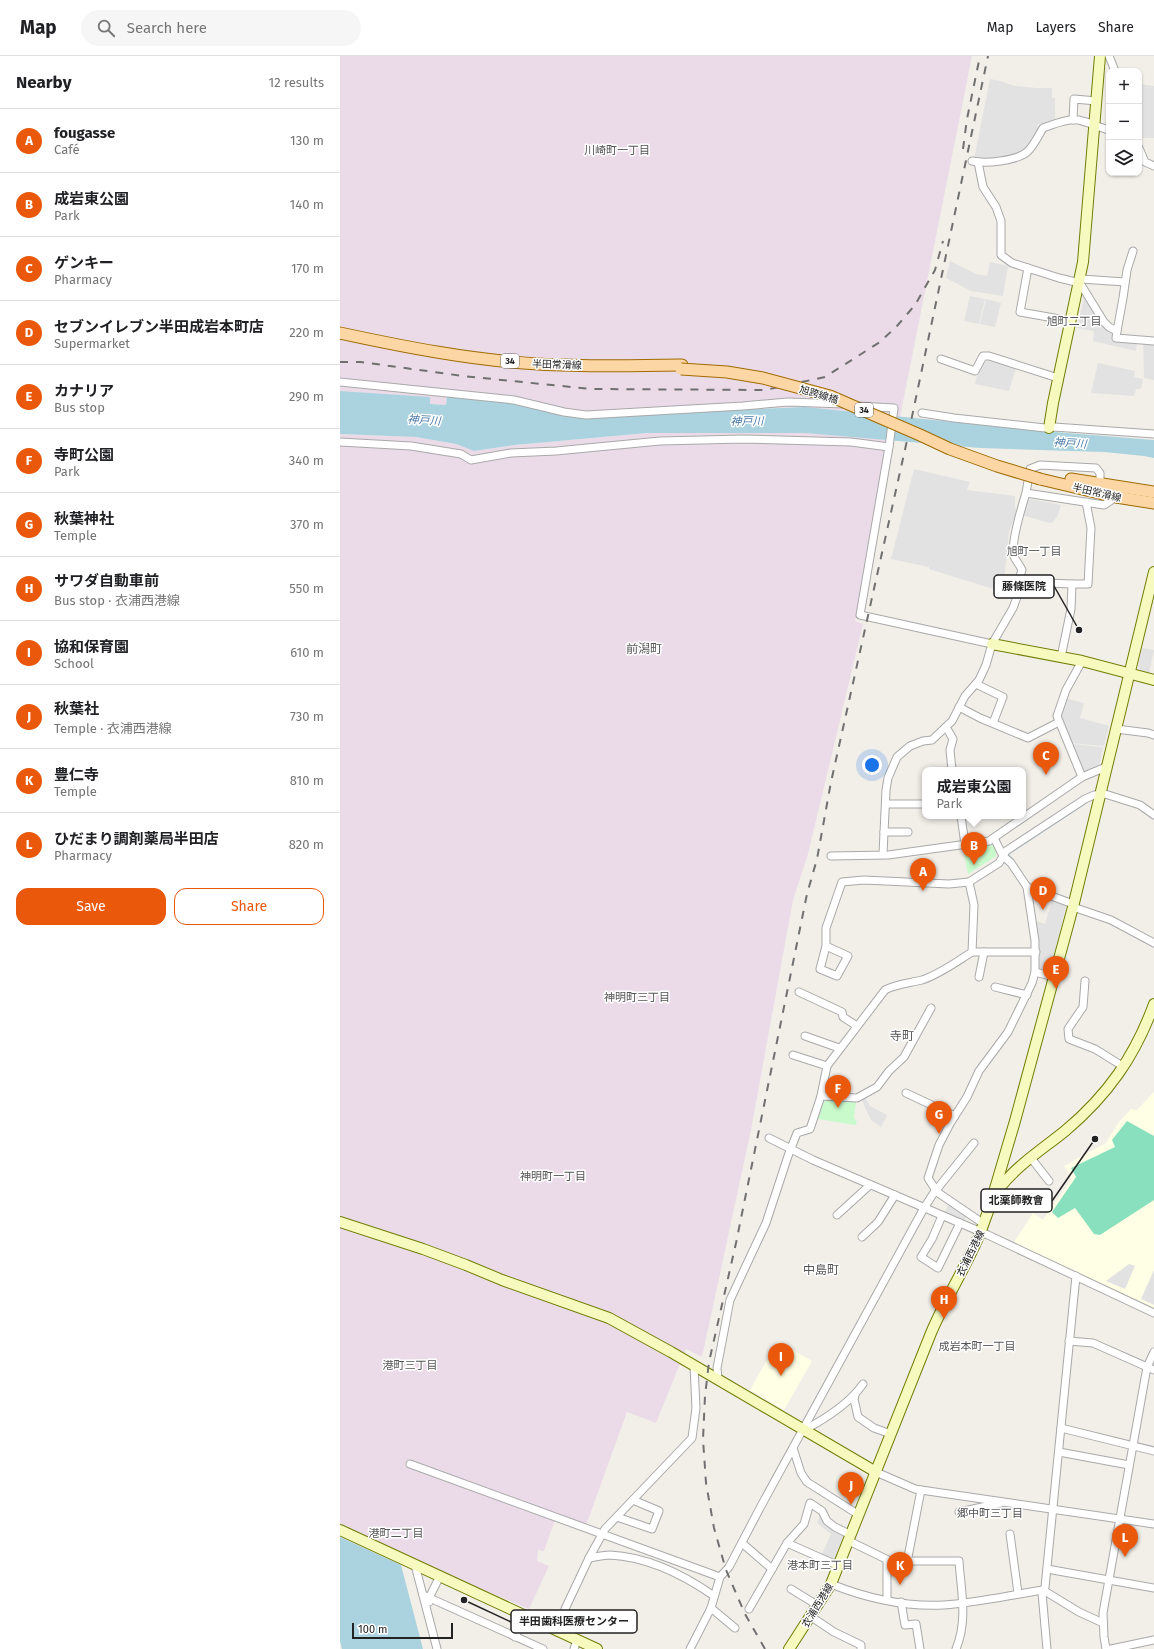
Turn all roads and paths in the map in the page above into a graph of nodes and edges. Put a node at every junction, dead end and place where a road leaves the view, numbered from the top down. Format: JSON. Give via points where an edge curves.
{"nodes":[{"id":1,"x":1100,"y":56,"type":"edge"},
{"id":2,"x":1109,"y":56,"type":"edge"},
{"id":3,"x":1114,"y":68,"type":"edge"},
{"id":4,"x":1096,"y":101,"type":"junction"},
{"id":5,"x":1073,"y":120,"type":"junction"},
{"id":6,"x":1095,"y":125,"type":"junction"},
{"id":7,"x":1106,"y":129,"type":"edge"},
{"id":8,"x":1142,"y":155,"type":"edge"},
{"id":9,"x":1154,"y":166,"type":"edge"},
{"id":10,"x":1133,"y":251,"type":"dead end"},
{"id":11,"x":1028,"y":268,"type":"junction"},
{"id":12,"x":1080,"y":281,"type":"junction"},
{"id":13,"x":1125,"y":282,"type":"junction"},
{"id":14,"x":1071,"y":321,"type":"junction"},
{"id":15,"x":340,"y":328,"type":"edge"},
{"id":16,"x":1117,"y":331,"type":"junction"},
{"id":17,"x":340,"y":333,"type":"edge"},
{"id":18,"x":340,"y":338,"type":"edge"},
{"id":19,"x":1154,"y":341,"type":"edge"},
{"id":20,"x":442,"y":353,"type":"junction"},
{"id":21,"x":940,"y":359,"type":"dead end"},
{"id":22,"x":681,"y":367,"type":"junction"},
{"id":23,"x":1058,"y":378,"type":"junction"},
{"id":24,"x":340,"y":382,"type":"edge"},
{"id":25,"x":922,"y":413,"type":"dead end"},
{"id":26,"x":1050,"y":428,"type":"junction"},
{"id":27,"x":1154,"y":434,"type":"edge"},
{"id":28,"x":340,"y":442,"type":"edge"},
{"id":29,"x":888,"y":447,"type":"junction"},
{"id":30,"x":1040,"y":477,"type":"junction"},
{"id":31,"x":1100,"y":484,"type":"junction"},
{"id":32,"x":1154,"y":492,"type":"edge"},
{"id":33,"x":1026,"y":493,"type":"junction"},
{"id":34,"x":1116,"y":497,"type":"junction"},
{"id":35,"x":1086,"y":502,"type":"junction"},
{"id":36,"x":1154,"y":503,"type":"edge"},
{"id":37,"x":1154,"y":574,"type":"edge"},
{"id":38,"x":1045,"y":583,"type":"dead end"},
{"id":39,"x":1072,"y":584,"type":"junction"},
{"id":40,"x":992,"y":644,"type":"junction"},
{"id":41,"x":1061,"y":657,"type":"junction"},
{"id":42,"x":1082,"y":662,"type":"junction"},
{"id":43,"x":1129,"y":673,"type":"junction"},
{"id":44,"x":1154,"y":680,"type":"edge"},
{"id":45,"x":976,"y":684,"type":"junction"},
{"id":46,"x":959,"y":707,"type":"junction"},
{"id":47,"x":1059,"y":722,"type":"junction"},
{"id":48,"x":992,"y":723,"type":"junction"},
{"id":49,"x":946,"y":727,"type":"junction"},
{"id":50,"x":1116,"y":729,"type":"junction"},
{"id":51,"x":1154,"y":735,"type":"edge"},
{"id":52,"x":952,"y":767,"type":"edge"},
{"id":53,"x":1106,"y":767,"type":"junction"},
{"id":54,"x":1082,"y":777,"type":"junction"},
{"id":55,"x":1100,"y":794,"type":"junction"},
{"id":56,"x":886,"y":804,"type":"junction"},
{"id":57,"x":922,"y":804,"type":"edge"},
{"id":58,"x":1154,"y":815,"type":"edge"},
{"id":59,"x":1026,"y":816,"type":"edge"},
{"id":60,"x":961,"y":819,"type":"edge"},
{"id":61,"x":1021,"y":819,"type":"edge"},
{"id":62,"x":884,"y":832,"type":"junction"},
{"id":63,"x":908,"y":832,"type":"dead end"},
{"id":64,"x":994,"y":838,"type":"junction"},
{"id":65,"x":965,"y":844,"type":"junction"},
{"id":66,"x":883,"y":854,"type":"junction"},
{"id":67,"x":831,"y":856,"type":"dead end"},
{"id":68,"x":1003,"y":856,"type":"junction"},
{"id":69,"x":969,"y":882,"type":"junction"},
{"id":70,"x":1027,"y":887,"type":"junction"},
{"id":71,"x":1073,"y":906,"type":"junction"},
{"id":72,"x":1154,"y":943,"type":"edge"},
{"id":73,"x":826,"y":946,"type":"junction"},
{"id":74,"x":972,"y":952,"type":"junction"},
{"id":75,"x":984,"y":952,"type":"junction"},
{"id":76,"x":1036,"y":952,"type":"junction"},
{"id":77,"x":1035,"y":972,"type":"junction"},
{"id":78,"x":979,"y":976,"type":"dead end"},
{"id":79,"x":1054,"y":977,"type":"junction"},
{"id":80,"x":1084,"y":981,"type":"dead end"},
{"id":81,"x":994,"y":987,"type":"dead end"},
{"id":82,"x":799,"y":992,"type":"dead end"},
{"id":83,"x":1026,"y":995,"type":"junction"},
{"id":84,"x":931,"y":1008,"type":"dead end"},
{"id":85,"x":1153,"y":1008,"type":"edge"},
{"id":86,"x":857,"y":1026,"type":"junction"},
{"id":87,"x":805,"y":1036,"type":"dead end"},
{"id":88,"x":839,"y":1048,"type":"junction"},
{"id":89,"x":793,"y":1055,"type":"dead end"},
{"id":90,"x":827,"y":1066,"type":"junction"},
{"id":91,"x":1124,"y":1067,"type":"junction"},
{"id":92,"x":906,"y":1094,"type":"dead end"},
{"id":93,"x":821,"y":1096,"type":"junction"},
{"id":94,"x":955,"y":1116,"type":"junction"},
{"id":95,"x":769,"y":1138,"type":"dead end"},
{"id":96,"x":974,"y":1143,"type":"dead end"},
{"id":97,"x":790,"y":1150,"type":"junction"},
{"id":98,"x":1031,"y":1158,"type":"junction"},
{"id":99,"x":1001,"y":1169,"type":"junction"},
{"id":100,"x":1011,"y":1175,"type":"junction"},
{"id":101,"x":1049,"y":1181,"type":"dead end"},
{"id":102,"x":870,"y":1185,"type":"junction"},
{"id":103,"x":936,"y":1191,"type":"junction"},
{"id":104,"x":894,"y":1195,"type":"junction"},
{"id":105,"x":992,"y":1200,"type":"junction"},
{"id":106,"x":924,"y":1208,"type":"junction"},
{"id":107,"x":837,"y":1215,"type":"dead end"},
{"id":108,"x":942,"y":1216,"type":"junction"},
{"id":109,"x":340,"y":1222,"type":"edge"},
{"id":110,"x":960,"y":1223,"type":"junction"},
{"id":111,"x":982,"y":1228,"type":"junction"},
{"id":112,"x":862,"y":1238,"type":"dead end"},
{"id":113,"x":1076,"y":1276,"type":"junction"},
{"id":114,"x":1154,"y":1313,"type":"edge"},
{"id":115,"x":1069,"y":1341,"type":"junction"},
{"id":116,"x":1154,"y":1352,"type":"edge"},
{"id":117,"x":694,"y":1366,"type":"junction"},
{"id":118,"x":1151,"y":1368,"type":"edge"},
{"id":119,"x":718,"y":1379,"type":"junction"},
{"id":120,"x":863,"y":1384,"type":"dead end"},
{"id":121,"x":855,"y":1395,"type":"junction"},
{"id":122,"x":1061,"y":1428,"type":"junction"},
{"id":123,"x":804,"y":1430,"type":"junction"},
{"id":124,"x":891,"y":1434,"type":"junction"},
{"id":125,"x":1132,"y":1445,"type":"junction"},
{"id":126,"x":793,"y":1448,"type":"junction"},
{"id":127,"x":1154,"y":1451,"type":"edge"},
{"id":128,"x":1059,"y":1452,"type":"junction"},
{"id":129,"x":410,"y":1464,"type":"dead end"},
{"id":130,"x":1129,"y":1465,"type":"junction"},
{"id":131,"x":876,"y":1472,"type":"junction"},
{"id":132,"x":921,"y":1490,"type":"junction"},
{"id":133,"x":633,"y":1500,"type":"junction"},
{"id":134,"x":1005,"y":1503,"type":"junction"},
{"id":135,"x":1053,"y":1509,"type":"junction"},
{"id":136,"x":959,"y":1512,"type":"dead end"},
{"id":137,"x":859,"y":1515,"type":"junction"},
{"id":138,"x":617,"y":1517,"type":"junction"},
{"id":139,"x":1120,"y":1519,"type":"junction"},
{"id":140,"x":1154,"y":1524,"type":"edge"},
{"id":141,"x":340,"y":1530,"type":"edge"},
{"id":142,"x":1010,"y":1534,"type":"dead end"},
{"id":143,"x":602,"y":1535,"type":"junction"},
{"id":144,"x":850,"y":1538,"type":"junction"},
{"id":145,"x":742,"y":1543,"type":"junction"},
{"id":146,"x":787,"y":1543,"type":"junction"},
{"id":147,"x":589,"y":1558,"type":"junction"},
{"id":148,"x":887,"y":1560,"type":"junction"},
{"id":149,"x":907,"y":1562,"type":"junction"},
{"id":150,"x":414,"y":1565,"type":"junction"},
{"id":151,"x":838,"y":1566,"type":"junction"},
{"id":152,"x":772,"y":1569,"type":"junction"},
{"id":153,"x":1047,"y":1569,"type":"junction"},
{"id":154,"x":440,"y":1576,"type":"junction"},
{"id":155,"x":720,"y":1577,"type":"junction"},
{"id":156,"x":1108,"y":1580,"type":"junction"},
{"id":157,"x":831,"y":1584,"type":"junction"},
{"id":158,"x":1154,"y":1588,"type":"edge"},
{"id":159,"x":790,"y":1590,"type":"dead end"},
{"id":160,"x":1043,"y":1590,"type":"junction"},
{"id":161,"x":1018,"y":1593,"type":"junction"},
{"id":162,"x":714,"y":1596,"type":"junction"},
{"id":163,"x":426,"y":1597,"type":"junction"},
{"id":164,"x":887,"y":1600,"type":"junction"},
{"id":165,"x":901,"y":1602,"type":"junction"},
{"id":166,"x":962,"y":1603,"type":"junction"},
{"id":167,"x":817,"y":1605,"type":"junction"},
{"id":168,"x":711,"y":1608,"type":"junction"},
{"id":169,"x":749,"y":1609,"type":"dead end"},
{"id":170,"x":525,"y":1616,"type":"junction"},
{"id":171,"x":810,"y":1616,"type":"junction"},
{"id":172,"x":1103,"y":1623,"type":"junction"},
{"id":173,"x":735,"y":1628,"type":"dead end"},
{"id":174,"x":559,"y":1631,"type":"junction"},
{"id":175,"x":515,"y":1637,"type":"junction"},
{"id":176,"x":1154,"y":1640,"type":"edge"},
{"id":177,"x":576,"y":1644,"type":"edge"},
{"id":178,"x":437,"y":1649,"type":"edge"},
{"id":179,"x":543,"y":1649,"type":"edge"},
{"id":180,"x":597,"y":1649,"type":"edge"},
{"id":181,"x":690,"y":1649,"type":"edge"},
{"id":182,"x":789,"y":1649,"type":"edge"},
{"id":183,"x":861,"y":1649,"type":"edge"},
{"id":184,"x":920,"y":1649,"type":"edge"},
{"id":185,"x":956,"y":1649,"type":"edge"},
{"id":186,"x":1047,"y":1649,"type":"edge"},
{"id":187,"x":1106,"y":1649,"type":"edge"},
{"id":188,"x":1111,"y":1649,"type":"edge"}],
"edges":[{"from":1,"to":4,"type":"street"},
{"from":2,"to":3,"type":"street"},
{"from":4,"to":5,"type":"street","via":[[1074,99]]},
{"from":4,"to":6,"type":"street"},
{"from":5,"to":6,"type":"street"},
{"from":5,"to":11,"type":"street","via":[[1043,128],[1034,144],[1021,156],[975,162],[982,187],[996,207],[1001,221],[1000,255],[1012,263]]},
{"from":6,"to":7,"type":"street"},
{"from":6,"to":12,"type":"street"},
{"from":8,"to":9,"type":"street","via":[[1145,162]]},
{"from":10,"to":13,"type":"street"},
{"from":11,"to":12,"type":"street"},
{"from":11,"to":14,"type":"street","via":[[1020,312]]},
{"from":12,"to":13,"type":"street"},
{"from":12,"to":14,"type":"street"},
{"from":12,"to":16,"type":"street","via":[[1104,322]]},
{"from":13,"to":16,"type":"street"},
{"from":14,"to":23,"type":"street"},
{"from":15,"to":20,"type":"main road","number":"34"},
{"from":16,"to":19,"type":"street","via":[[1116,338]]},
{"from":17,"to":20,"type":"main road","name":"半田常滑線","number":"34"},
{"from":18,"to":22,"type":"main road","name":"半田常滑線","number":"34","via":[[404,352],[510,367]]},
{"from":20,"to":22,"type":"main road","name":"半田常滑線","number":"34","via":[[538,364]]},
{"from":21,"to":23,"type":"street","via":[[975,371],[983,356],[989,356]]},
{"from":22,"to":30,"type":"main road","name":"旭跨線橋","number":"34","bridge":true,"via":[[763,378],[830,396],[950,449],[997,466]]},
{"from":23,"to":26,"type":"street"},
{"from":24,"to":29,"type":"street","via":[[514,400],[586,415],[803,402],[894,408]]},
{"from":25,"to":26,"type":"street"},
{"from":26,"to":27,"type":"street"},
{"from":28,"to":29,"type":"street","via":[[411,446],[461,454],[471,460],[511,453],[660,441],[759,439],[851,442]]},
{"from":29,"to":40,"type":"street","via":[[860,615]]},
{"from":30,"to":31,"type":"main road","name":"半田常滑線","number":"34"},
{"from":30,"to":34,"type":"main road","name":"半田常滑線","number":"34"},
{"from":31,"to":32,"type":"main road","name":"半田常滑線","number":"34"},
{"from":31,"to":33,"type":"street","via":[[1100,473],[1096,468],[1040,465],[1030,469]]},
{"from":33,"to":35,"type":"street"},
{"from":33,"to":40,"type":"street","via":[[1014,547],[1014,556],[1022,570],[1017,597]]},
{"from":34,"to":35,"type":"street","via":[[1104,504]]},
{"from":34,"to":36,"type":"main road","name":"半田常滑線","number":"34"},
{"from":35,"to":39,"type":"street","via":[[1091,528],[1088,584]]},
{"from":37,"to":43,"type":"street"},
{"from":38,"to":39,"type":"street"},
{"from":39,"to":41,"type":"street","via":[[1071,609]]},
{"from":40,"to":41,"type":"street"},
{"from":40,"to":45,"type":"street","via":[[986,665]]},
{"from":41,"to":42,"type":"street"},
{"from":42,"to":43,"type":"street"},
{"from":42,"to":47,"type":"street","via":[[1060,704],[1057,716]]},
{"from":43,"to":44,"type":"street"},
{"from":43,"to":50,"type":"street"},
{"from":45,"to":46,"type":"street"},
{"from":45,"to":48,"type":"street","via":[[1003,697]]},
{"from":46,"to":48,"type":"street"},
{"from":46,"to":49,"type":"street"},
{"from":47,"to":48,"type":"street","via":[[1028,738]]},
{"from":47,"to":54,"type":"street"},
{"from":49,"to":52,"type":"street","via":[[953,738],[950,750]]},
{"from":49,"to":56,"type":"street","via":[[932,740],[910,746],[897,757],[888,778]]},
{"from":50,"to":51,"type":"street"},
{"from":50,"to":53,"type":"street"},
{"from":53,"to":54,"type":"street"},
{"from":53,"to":55,"type":"street"},
{"from":54,"to":59,"type":"street"},
{"from":55,"to":58,"type":"street","via":[[1140,805]]},
{"from":55,"to":68,"type":"street","via":[[1085,799],[1006,851]]},
{"from":55,"to":71,"type":"street"},
{"from":56,"to":57,"type":"street"},
{"from":56,"to":62,"type":"street"},
{"from":60,"to":65,"type":"street"},
{"from":61,"to":64,"type":"street"},
{"from":62,"to":63,"type":"street"},
{"from":62,"to":66,"type":"street"},
{"from":64,"to":65,"type":"street","via":[[982,843]]},
{"from":64,"to":68,"type":"street"},
{"from":65,"to":66,"type":"street"},
{"from":66,"to":67,"type":"street"},
{"from":68,"to":69,"type":"street","via":[[999,862]]},
{"from":68,"to":70,"type":"street","via":[[1011,863]]},
{"from":69,"to":73,"type":"street","via":[[842,882],[826,928]]},
{"from":69,"to":74,"type":"street","via":[[974,905]]},
{"from":70,"to":71,"type":"street"},
{"from":70,"to":76,"type":"street"},
{"from":71,"to":72,"type":"street","via":[[1111,920]]},
{"from":71,"to":79,"type":"street"},
{"from":73,"to":73,"type":"street","via":[[848,956],[837,976],[820,968]]},
{"from":74,"to":75,"type":"street"},
{"from":74,"to":86,"type":"street","via":[[935,975],[885,990]]},
{"from":75,"to":76,"type":"street"},
{"from":75,"to":78,"type":"street"},
{"from":76,"to":77,"type":"street"},
{"from":77,"to":79,"type":"street"},
{"from":77,"to":83,"type":"street"},
{"from":79,"to":99,"type":"street"},
{"from":80,"to":91,"type":"street","via":[[1083,1007],[1068,1029],[1070,1040],[1095,1049]]},
{"from":81,"to":83,"type":"street"},
{"from":82,"to":86,"type":"street","via":[[842,1012],[843,1017]]},
{"from":83,"to":94,"type":"street","via":[[1008,1032],[979,1071]]},
{"from":84,"to":93,"type":"street","via":[[904,1057],[877,1087],[857,1098]]},
{"from":85,"to":91,"type":"street","name":"衣浦西港線"},
{"from":86,"to":88,"type":"street"},
{"from":87,"to":88,"type":"street"},
{"from":88,"to":90,"type":"street"},
{"from":89,"to":90,"type":"street"},
{"from":90,"to":93,"type":"street"},
{"from":91,"to":98,"type":"street","name":"衣浦西港線","via":[[1095,1104]]},
{"from":92,"to":94,"type":"street"},
{"from":93,"to":97,"type":"street","via":[[810,1129],[797,1133]]},
{"from":94,"to":103,"type":"street","via":[[939,1145],[928,1178]]},
{"from":95,"to":97,"type":"street"},
{"from":96,"to":103,"type":"street"},
{"from":97,"to":102,"type":"street"},
{"from":97,"to":119,"type":"street","via":[[766,1223],[730,1300],[717,1368]]},
{"from":98,"to":100,"type":"street","name":"衣浦西港線"},
{"from":98,"to":101,"type":"street"},
{"from":99,"to":100,"type":"street","via":[[1002,1174]]},
{"from":99,"to":105,"type":"street"},
{"from":100,"to":105,"type":"street","name":"衣浦西港線"},
{"from":102,"to":104,"type":"street"},
{"from":102,"to":107,"type":"street"},
{"from":103,"to":106,"type":"street"},
{"from":103,"to":111,"type":"street"},
{"from":104,"to":106,"type":"street"},
{"from":104,"to":112,"type":"street","via":[[878,1222]]},
{"from":105,"to":111,"type":"street","name":"衣浦西港線"},
{"from":106,"to":108,"type":"street"},
{"from":106,"to":123,"type":"street"},
{"from":108,"to":110,"type":"street"},
{"from":108,"to":110,"type":"street","via":[[921,1257],[938,1268]]},
{"from":109,"to":117,"type":"street","via":[[609,1318]]},
{"from":110,"to":111,"type":"street"},
{"from":111,"to":113,"type":"street"},
{"from":111,"to":124,"type":"street","name":"衣浦西港線","via":[[941,1311]]},
{"from":113,"to":114,"type":"street"},
{"from":113,"to":115,"type":"street"},
{"from":115,"to":118,"type":"street","via":[[1093,1343]]},
{"from":115,"to":122,"type":"street"},
{"from":116,"to":118,"type":"street"},
{"from":117,"to":119,"type":"street"},
{"from":117,"to":133,"type":"street","via":[[696,1408],[692,1438]]},
{"from":118,"to":125,"type":"street"},
{"from":119,"to":123,"type":"street"},
{"from":120,"to":121,"type":"street"},
{"from":121,"to":123,"type":"street"},
{"from":121,"to":124,"type":"street","via":[[858,1417],[874,1428]]},
{"from":122,"to":125,"type":"street"},
{"from":122,"to":128,"type":"street"},
{"from":123,"to":126,"type":"street"},
{"from":123,"to":131,"type":"street"},
{"from":124,"to":131,"type":"street","name":"衣浦西港線"},
{"from":125,"to":127,"type":"street"},
{"from":125,"to":130,"type":"street"},
{"from":126,"to":137,"type":"street","via":[[806,1482]]},
{"from":126,"to":145,"type":"street"},
{"from":128,"to":130,"type":"street"},
{"from":128,"to":135,"type":"street"},
{"from":129,"to":143,"type":"street"},
{"from":130,"to":139,"type":"street"},
{"from":131,"to":132,"type":"street"},
{"from":131,"to":137,"type":"street","name":"衣浦西港線"},
{"from":132,"to":134,"type":"street"},
{"from":132,"to":149,"type":"street"},
{"from":133,"to":138,"type":"street"},
{"from":133,"to":138,"type":"street","via":[[659,1511],[652,1529]]},
{"from":134,"to":135,"type":"street"},
{"from":134,"to":136,"type":"street"},
{"from":135,"to":139,"type":"street"},
{"from":135,"to":153,"type":"street"},
{"from":137,"to":144,"type":"street","name":"衣浦西港線"},
{"from":138,"to":143,"type":"street"},
{"from":139,"to":140,"type":"street"},
{"from":139,"to":156,"type":"street"},
{"from":141,"to":150,"type":"street"},
{"from":142,"to":161,"type":"street"},
{"from":143,"to":147,"type":"street"},
{"from":143,"to":155,"type":"street"},
{"from":144,"to":146,"type":"street","via":[[827,1521],[822,1511],[810,1503],[804,1524]]},
{"from":144,"to":148,"type":"street"},
{"from":144,"to":151,"type":"street","name":"衣浦西港線"},
{"from":145,"to":152,"type":"street"},
{"from":145,"to":155,"type":"street","via":[[730,1568]]},
{"from":146,"to":151,"type":"street"},
{"from":146,"to":152,"type":"street"},
{"from":147,"to":162,"type":"street","via":[[610,1555],[636,1559],[678,1573]]},
{"from":147,"to":174,"type":"street","via":[[565,1609]]},
{"from":148,"to":149,"type":"street"},
{"from":148,"to":164,"type":"street"},
{"from":149,"to":166,"type":"street","via":[[959,1561]]},
{"from":150,"to":154,"type":"street"},
{"from":150,"to":163,"type":"street"},
{"from":151,"to":157,"type":"street","name":"衣浦西港線"},
{"from":152,"to":169,"type":"street"},
{"from":153,"to":156,"type":"street"},
{"from":153,"to":160,"type":"street"},
{"from":154,"to":163,"type":"street"},
{"from":154,"to":170,"type":"street"},
{"from":155,"to":162,"type":"street"},
{"from":156,"to":158,"type":"street"},
{"from":156,"to":172,"type":"street"},
{"from":157,"to":164,"type":"street","via":[[862,1596]]},
{"from":157,"to":167,"type":"street","name":"衣浦西港線"},
{"from":159,"to":167,"type":"street"},
{"from":160,"to":161,"type":"street"},
{"from":160,"to":172,"type":"street"},
{"from":160,"to":186,"type":"street"},
{"from":161,"to":166,"type":"street"},
{"from":162,"to":168,"type":"street"},
{"from":163,"to":175,"type":"street"},
{"from":163,"to":178,"type":"street"},
{"from":164,"to":165,"type":"street"},
{"from":165,"to":166,"type":"street","via":[[926,1605]]},
{"from":165,"to":184,"type":"street","via":[[905,1625],[916,1624]]},
{"from":166,"to":185,"type":"street","via":[[964,1620]]},
{"from":167,"to":171,"type":"street","name":"衣浦西港線"},
{"from":168,"to":173,"type":"street"},
{"from":168,"to":181,"type":"street"},
{"from":170,"to":174,"type":"street"},
{"from":170,"to":175,"type":"street"},
{"from":171,"to":182,"type":"street","name":"衣浦西港線"},
{"from":171,"to":183,"type":"street","via":[[834,1632],[861,1644]]},
{"from":172,"to":187,"type":"street"},
{"from":174,"to":177,"type":"street"},
{"from":175,"to":179,"type":"street"},
{"from":176,"to":188,"type":"street"},
{"from":177,"to":180,"type":"street"}]}
